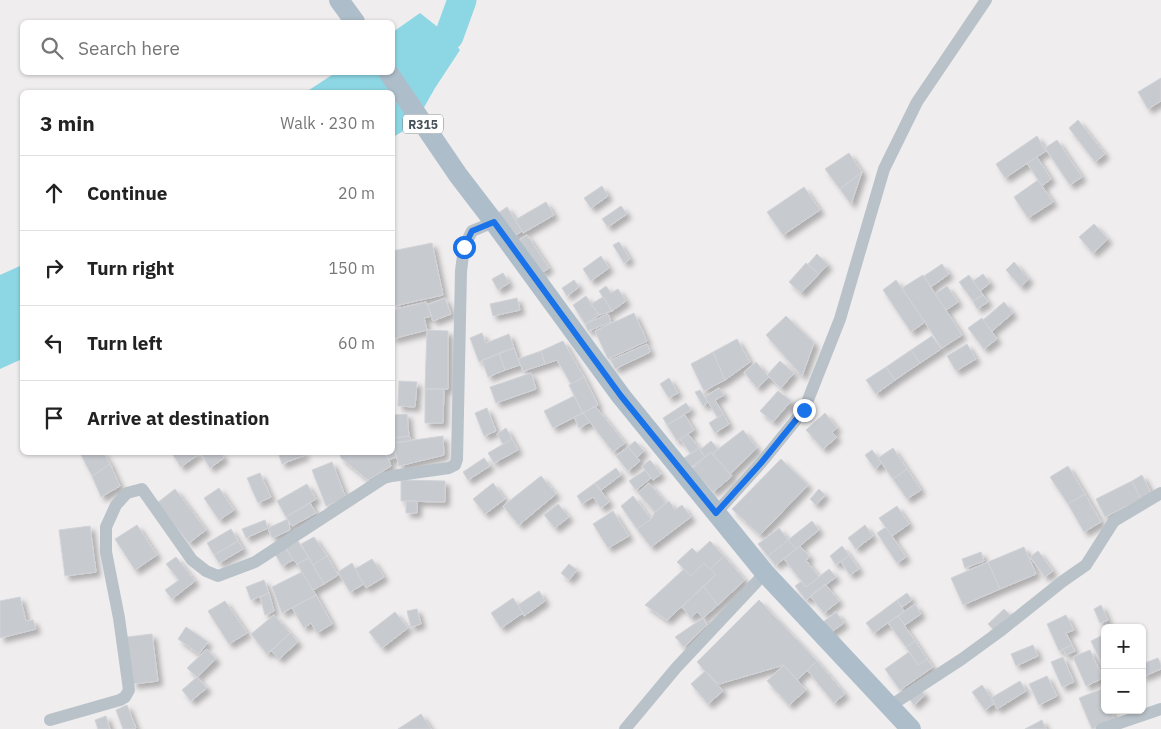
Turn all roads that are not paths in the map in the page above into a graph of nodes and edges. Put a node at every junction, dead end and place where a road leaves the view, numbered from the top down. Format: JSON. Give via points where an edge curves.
{"nodes":[{"id":1,"x":339,"y":0,"type":"edge"},
{"id":2,"x":986,"y":0,"type":"edge"},
{"id":3,"x":354,"y":20,"type":"edge"},
{"id":4,"x":390,"y":75,"type":"edge"},
{"id":5,"x":494,"y":222,"type":"junction"},
{"id":6,"x":1161,"y":493,"type":"edge"},
{"id":7,"x":716,"y":513,"type":"junction"},
{"id":8,"x":765,"y":573,"type":"junction"},
{"id":9,"x":890,"y":706,"type":"junction"},
{"id":10,"x":1161,"y":709,"type":"edge"},
{"id":11,"x":50,"y":720,"type":"dead end"},
{"id":12,"x":625,"y":729,"type":"edge"},
{"id":13,"x":911,"y":729,"type":"edge"},
{"id":14,"x":1102,"y":729,"type":"edge"}],
"edges":[{"from":1,"to":3,"type":"main road"},
{"from":2,"to":7,"type":"street","via":[[917,102],[884,169],[840,319],[804,410]]},
{"from":4,"to":5,"type":"main road","number":"R315"},
{"from":5,"to":7,"type":"main road","number":"R315","via":[[621,396]]},
{"from":5,"to":11,"type":"street","via":[[472,231],[464,247],[455,465],[384,478],[255,562],[218,576],[192,560],[142,488],[127,492],[116,505],[106,527],[106,552],[129,690],[120,700]]},
{"from":6,"to":9,"type":"street","via":[[1114,521],[1086,565],[962,659]]},
{"from":7,"to":8,"type":"main road","number":"R315"},
{"from":8,"to":9,"type":"main road","number":"R315"},
{"from":8,"to":12,"type":"street","via":[[676,668]]},
{"from":9,"to":13,"type":"main road","number":"R315"},
{"from":10,"to":14,"type":"street"}]}
